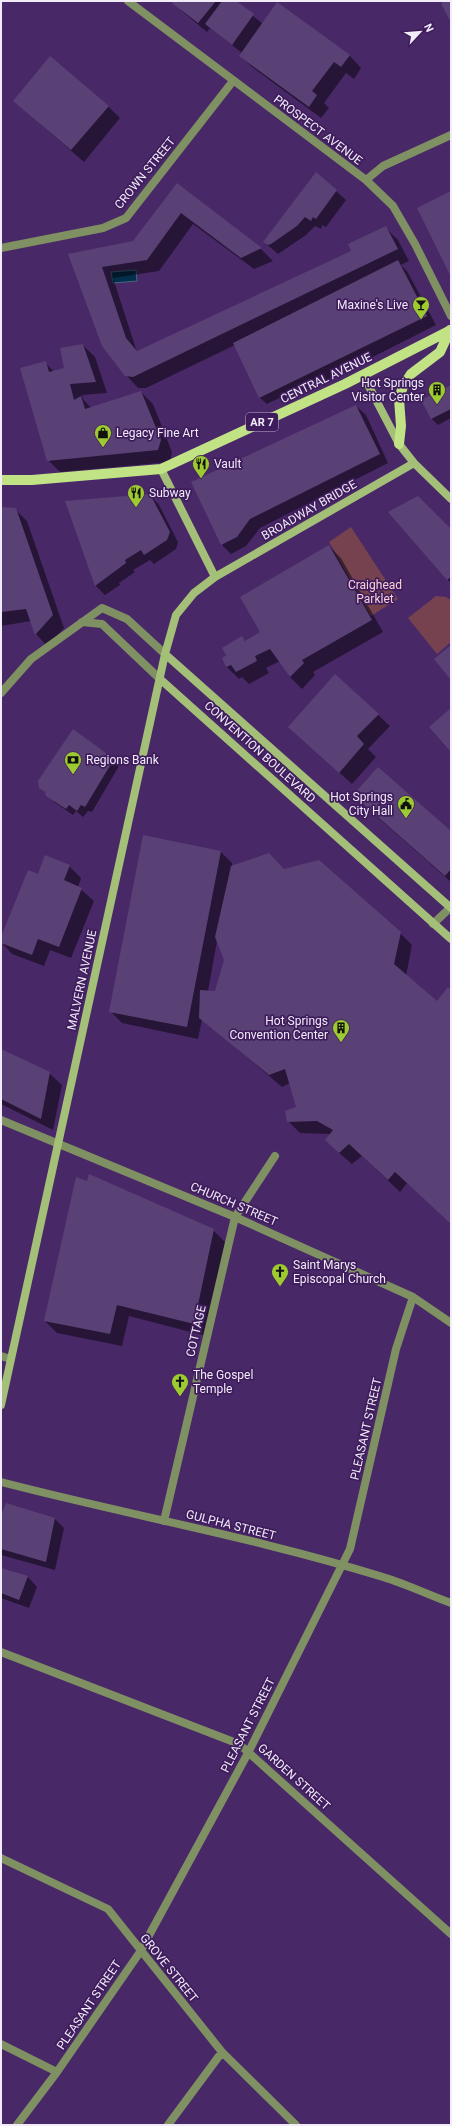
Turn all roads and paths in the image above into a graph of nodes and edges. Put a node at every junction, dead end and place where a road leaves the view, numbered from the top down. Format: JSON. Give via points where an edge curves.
{"nodes":[{"id":1,"x":128,"y":1,"type":"edge"},
{"id":2,"x":233,"y":81,"type":"junction"},
{"id":3,"x":451,"y":135,"type":"edge"},
{"id":4,"x":366,"y":180,"type":"junction"},
{"id":5,"x":1,"y":248,"type":"edge"},
{"id":6,"x":451,"y":316,"type":"edge"},
{"id":7,"x":451,"y":330,"type":"edge"},
{"id":8,"x":363,"y":375,"type":"junction"},
{"id":9,"x":399,"y":444,"type":"junction"},
{"id":10,"x":414,"y":463,"type":"junction"},
{"id":11,"x":161,"y":469,"type":"junction"},
{"id":12,"x":1,"y":480,"type":"edge"},
{"id":13,"x":451,"y":499,"type":"edge"},
{"id":14,"x":215,"y":577,"type":"junction"},
{"id":15,"x":82,"y":622,"type":"junction"},
{"id":16,"x":165,"y":654,"type":"junction"},
{"id":17,"x":160,"y":680,"type":"junction"},
{"id":18,"x":1,"y":693,"type":"edge"},
{"id":19,"x":451,"y":908,"type":"edge"},
{"id":20,"x":433,"y":924,"type":"junction"},
{"id":21,"x":451,"y":939,"type":"edge"},
{"id":22,"x":1,"y":1120,"type":"edge"},
{"id":23,"x":58,"y":1144,"type":"junction"},
{"id":24,"x":275,"y":1156,"type":"dead end"},
{"id":25,"x":235,"y":1217,"type":"junction"},
{"id":26,"x":414,"y":1297,"type":"junction"},
{"id":27,"x":451,"y":1323,"type":"edge"},
{"id":28,"x":1,"y":1356,"type":"edge"},
{"id":29,"x":11,"y":1359,"type":"junction"},
{"id":30,"x":1,"y":1405,"type":"edge"},
{"id":31,"x":1,"y":1482,"type":"edge"},
{"id":32,"x":164,"y":1520,"type":"junction"},
{"id":33,"x":342,"y":1565,"type":"junction"},
{"id":34,"x":451,"y":1604,"type":"edge"},
{"id":35,"x":1,"y":1652,"type":"edge"},
{"id":36,"x":248,"y":1753,"type":"junction"},
{"id":37,"x":1,"y":1858,"type":"edge"},
{"id":38,"x":451,"y":1934,"type":"edge"},
{"id":39,"x":140,"y":1952,"type":"junction"},
{"id":40,"x":1,"y":2044,"type":"edge"},
{"id":41,"x":222,"y":2052,"type":"junction"},
{"id":42,"x":57,"y":2072,"type":"junction"},
{"id":43,"x":17,"y":2125,"type":"edge"},
{"id":44,"x":168,"y":2125,"type":"edge"},
{"id":45,"x":296,"y":2125,"type":"edge"}],
"edges":[{"from":1,"to":2,"type":"street","name":"PROSPECT AVENUE"},
{"from":2,"to":4,"type":"street","name":"PROSPECT AVENUE"},
{"from":2,"to":5,"type":"street","name":"CROWN STREET","via":[[126,218],[103,228]]},
{"from":3,"to":4,"type":"street","via":[[383,166]]},
{"from":4,"to":6,"type":"street","name":"PROSPECT AVENUE","via":[[393,206]]},
{"from":7,"to":8,"type":"main road","name":"CENTRAL AVENUE","number":"AR 7"},
{"from":7,"to":9,"type":"main road","via":[[440,352],[411,374],[403,386],[399,399]]},
{"from":8,"to":9,"type":"main road"},
{"from":8,"to":11,"type":"main road","name":"CENTRAL AVENUE","number":"AR 7"},
{"from":9,"to":10,"type":"main road"},
{"from":10,"to":13,"type":"main road"},
{"from":10,"to":14,"type":"main road","name":"BROADWAY BRIDGE"},
{"from":11,"to":12,"type":"main road","name":"CENTRAL AVENUE","number":"AR 7","via":[[32,480]]},
{"from":11,"to":14,"type":"main road"},
{"from":14,"to":16,"type":"main road","name":"MALVERN AVENUE","via":[[194,593],[176,616]]},
{"from":15,"to":16,"type":"street","via":[[102,608],[127,619]]},
{"from":15,"to":17,"type":"street","via":[[102,624]]},
{"from":15,"to":18,"type":"street","via":[[31,659]]},
{"from":16,"to":17,"type":"main road","name":"MALVERN AVENUE"},
{"from":16,"to":19,"type":"main road","name":"CONVENTION BOULEVARD"},
{"from":17,"to":20,"type":"main road","name":"CONVENTION BOULEVARD"},
{"from":17,"to":23,"type":"main road","name":"MALVERN AVENUE"},
{"from":19,"to":20,"type":"street"},
{"from":20,"to":21,"type":"main road","name":"CONVENTION BOULEVARD"},
{"from":22,"to":23,"type":"street","name":"CHURCH STREET"},
{"from":23,"to":25,"type":"street","name":"CHURCH STREET"},
{"from":23,"to":29,"type":"main road","name":"MALVERN AVENUE"},
{"from":24,"to":25,"type":"street","name":"COTTAGE"},
{"from":25,"to":26,"type":"street","name":"CHURCH STREET"},
{"from":25,"to":32,"type":"street","name":"COTTAGE"},
{"from":26,"to":27,"type":"street","name":"CHURCH STREET"},
{"from":26,"to":33,"type":"street","name":"PLEASANT STREET","via":[[396,1349],[350,1549]]},
{"from":28,"to":29,"type":"street"},
{"from":29,"to":30,"type":"main road","name":"MALVERN AVENUE"},
{"from":31,"to":32,"type":"street","name":"GULPHA STREET"},
{"from":32,"to":33,"type":"street","name":"GULPHA STREET"},
{"from":33,"to":34,"type":"street","name":"GULPHA STREET","via":[[385,1578]]},
{"from":33,"to":36,"type":"street","name":"PLEASANT STREET"},
{"from":35,"to":36,"type":"street","name":"GARDEN STREET","via":[[239,1744]]},
{"from":36,"to":38,"type":"street","name":"GARDEN STREET"},
{"from":36,"to":39,"type":"street","name":"PLEASANT STREET"},
{"from":37,"to":39,"type":"street","name":"GROVE STREET","via":[[108,1909]]},
{"from":39,"to":41,"type":"street","name":"GROVE STREET"},
{"from":39,"to":42,"type":"street","name":"PLEASANT STREET"},
{"from":40,"to":42,"type":"street"},
{"from":41,"to":44,"type":"street"},
{"from":41,"to":45,"type":"street","name":"GROVE STREET"},
{"from":42,"to":43,"type":"street","name":"PLEASANT STREET"}]}
